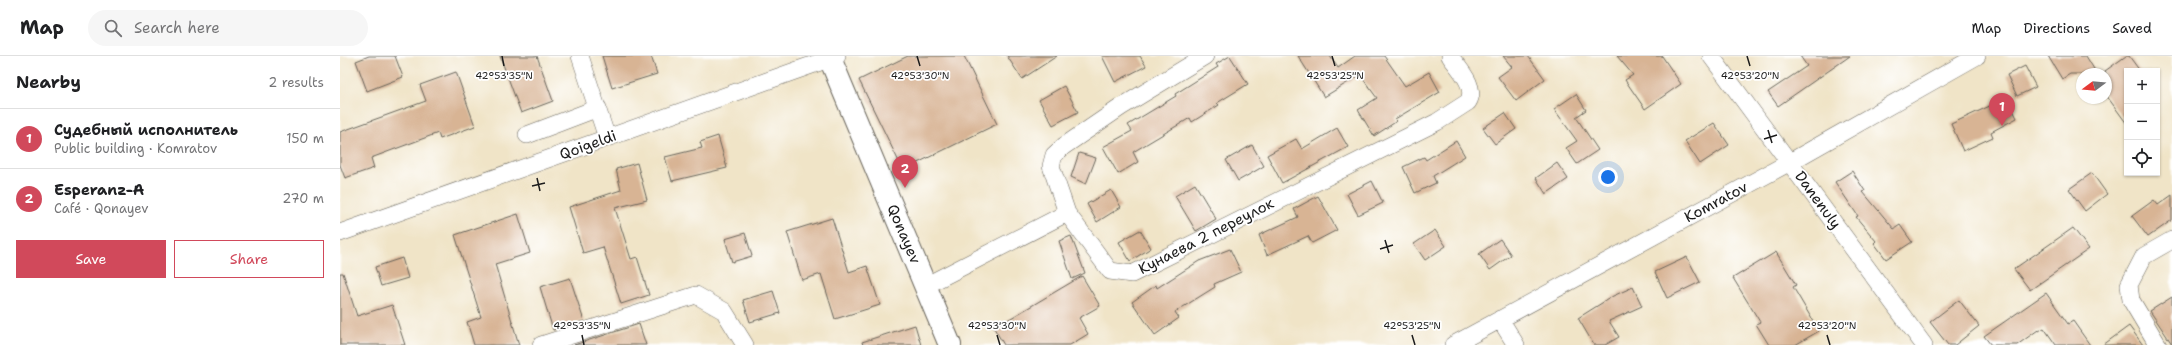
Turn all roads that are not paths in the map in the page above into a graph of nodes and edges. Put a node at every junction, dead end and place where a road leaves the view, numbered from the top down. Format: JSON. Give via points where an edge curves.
{"nodes":[{"id":1,"x":580,"y":56,"type":"edge"},
{"id":2,"x":1205,"y":56,"type":"edge"},
{"id":3,"x":1450,"y":56,"type":"edge"},
{"id":4,"x":1711,"y":56,"type":"edge"},
{"id":5,"x":1977,"y":56,"type":"edge"},
{"id":6,"x":832,"y":57,"type":"edge"},
{"id":7,"x":598,"y":108,"type":"junction"},
{"id":8,"x":527,"y":135,"type":"dead end"},
{"id":9,"x":608,"y":138,"type":"junction"},
{"id":10,"x":1790,"y":162,"type":"junction"},
{"id":11,"x":1067,"y":213,"type":"junction"},
{"id":12,"x":340,"y":234,"type":"edge"},
{"id":13,"x":2172,"y":240,"type":"edge"},
{"id":14,"x":925,"y":286,"type":"junction"},
{"id":15,"x":1500,"y":319,"type":"junction"},
{"id":16,"x":541,"y":345,"type":"edge"},
{"id":17,"x":744,"y":345,"type":"edge"},
{"id":18,"x":950,"y":345,"type":"edge"},
{"id":19,"x":1453,"y":345,"type":"edge"},
{"id":20,"x":1516,"y":345,"type":"edge"},
{"id":21,"x":1924,"y":345,"type":"edge"},
{"id":22,"x":2158,"y":345,"type":"edge"}],
"edges":[{"from":1,"to":7,"type":"street"},
{"from":2,"to":11,"type":"street","name":"Кунаева 2 переулок","via":[[1121,107],[1054,155],[1050,166]]},
{"from":3,"to":11,"type":"street","name":"Кунаева 2 переулок","via":[[1470,86],[1471,97],[1468,102],[1437,122],[1132,274],[1110,271]]},
{"from":4,"to":10,"type":"street","name":"Danenuly"},
{"from":5,"to":10,"type":"street","name":"Komratov"},
{"from":6,"to":9,"type":"street","name":"Qoigeldi"},
{"from":6,"to":14,"type":"main road","name":"Qonayev"},
{"from":7,"to":8,"type":"street"},
{"from":7,"to":9,"type":"street"},
{"from":9,"to":12,"type":"street","name":"Qoigeldi"},
{"from":10,"to":15,"type":"street","name":"Komratov"},
{"from":10,"to":21,"type":"street","name":"Danenuly"},
{"from":11,"to":14,"type":"street"},
{"from":13,"to":22,"type":"street","via":[[2144,256],[2129,285],[2131,300]]},
{"from":14,"to":18,"type":"main road","name":"Qonayev"},
{"from":15,"to":19,"type":"street","name":"Komratov"},
{"from":15,"to":20,"type":"street"},
{"from":16,"to":17,"type":"street","via":[[696,295],[724,311]]}]}
